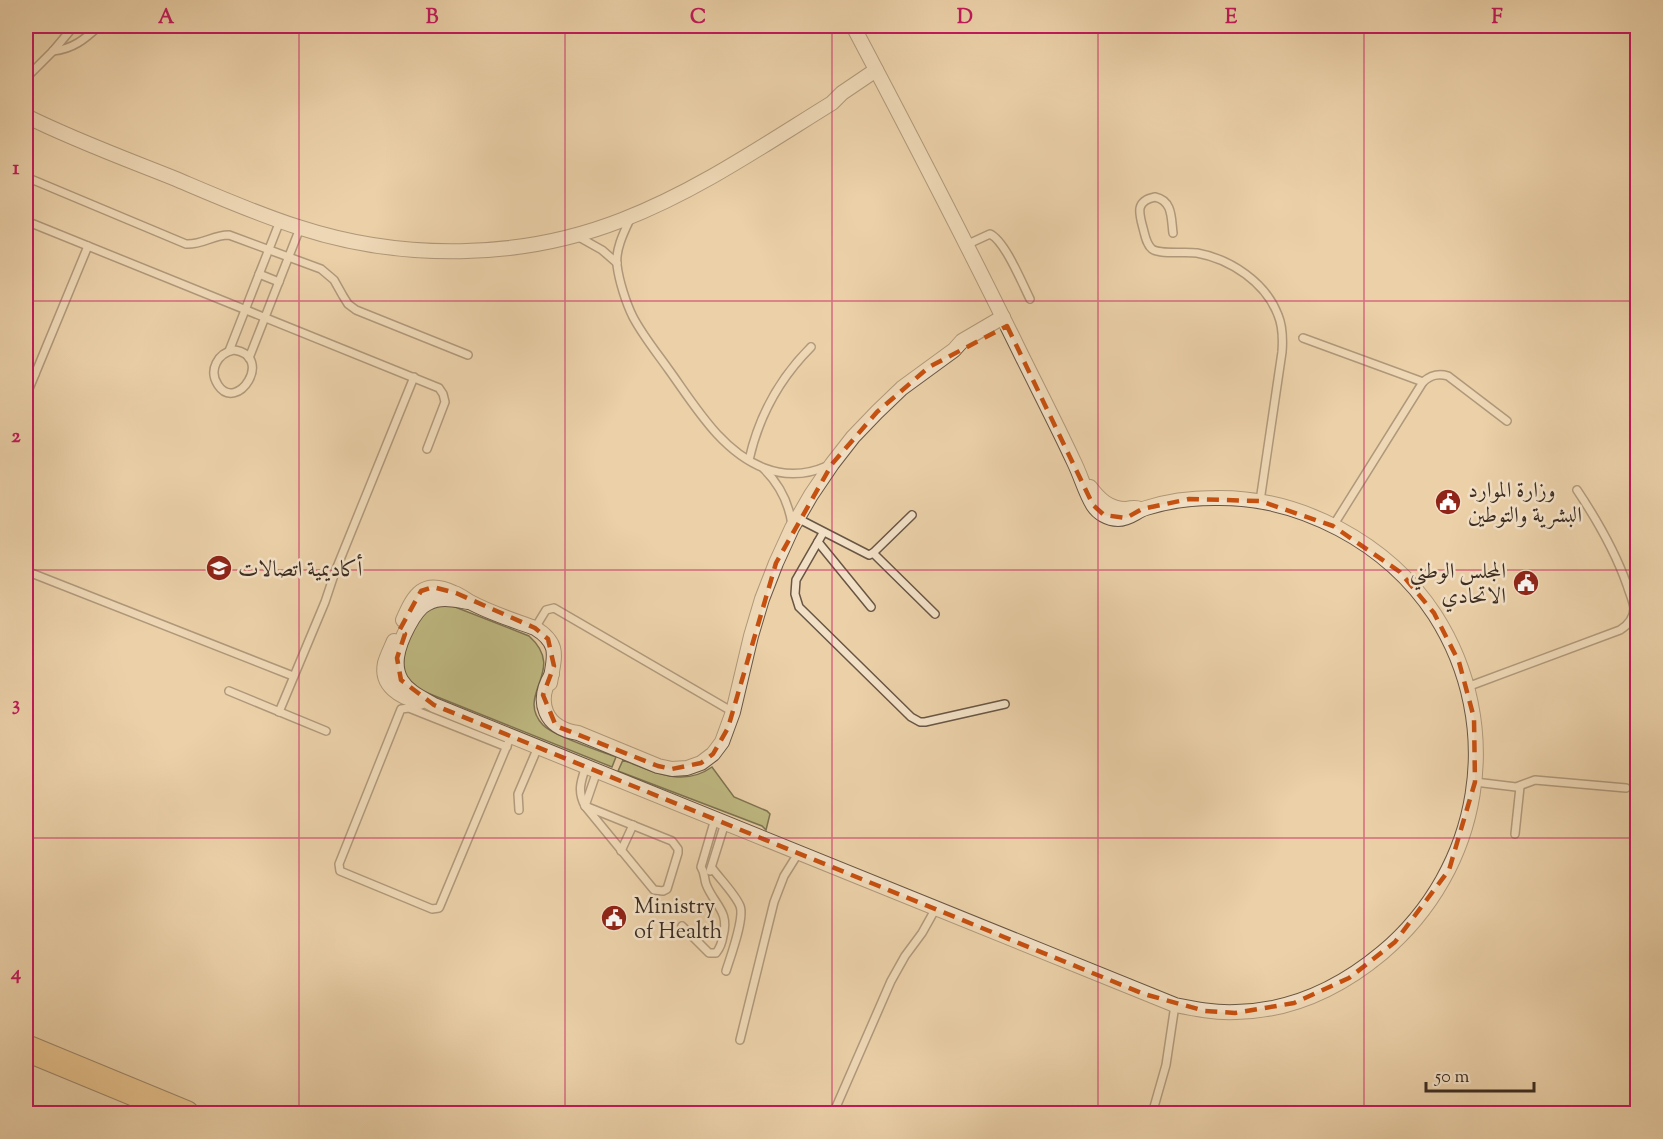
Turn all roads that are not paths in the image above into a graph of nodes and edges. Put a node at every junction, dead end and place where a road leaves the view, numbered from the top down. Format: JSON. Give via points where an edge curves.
{"nodes":[{"id":1,"x":74,"y":26,"type":"edge"},
{"id":2,"x":853,"y":26,"type":"edge"},
{"id":3,"x":95,"y":27,"type":"edge"},
{"id":4,"x":53,"y":51,"type":"junction"},
{"id":5,"x":878,"y":74,"type":"junction"},
{"id":6,"x":26,"y":78,"type":"edge"},
{"id":7,"x":26,"y":116,"type":"edge"},
{"id":8,"x":26,"y":177,"type":"edge"},
{"id":9,"x":632,"y":216,"type":"junction"},
{"id":10,"x":26,"y":221,"type":"edge"},
{"id":11,"x":280,"y":221,"type":"junction"},
{"id":12,"x":300,"y":228,"type":"junction"},
{"id":13,"x":1173,"y":233,"type":"dead end"},
{"id":14,"x":576,"y":235,"type":"junction"},
{"id":15,"x":966,"y":245,"type":"junction"},
{"id":16,"x":88,"y":246,"type":"junction"},
{"id":17,"x":269,"y":249,"type":"junction"},
{"id":18,"x":289,"y":257,"type":"junction"},
{"id":19,"x":617,"y":263,"type":"junction"},
{"id":20,"x":259,"y":274,"type":"junction"},
{"id":21,"x":279,"y":282,"type":"junction"},
{"id":22,"x":1030,"y":298,"type":"dead end"},
{"id":23,"x":245,"y":309,"type":"junction"},
{"id":24,"x":265,"y":317,"type":"junction"},
{"id":25,"x":1005,"y":322,"type":"junction"},
{"id":26,"x":1303,"y":338,"type":"dead end"},
{"id":27,"x":812,"y":347,"type":"dead end"},
{"id":28,"x":229,"y":351,"type":"junction"},
{"id":29,"x":468,"y":355,"type":"dead end"},
{"id":30,"x":249,"y":358,"type":"junction"},
{"id":31,"x":26,"y":370,"type":"edge"},
{"id":32,"x":35,"y":374,"type":"junction"},
{"id":33,"x":414,"y":377,"type":"junction"},
{"id":34,"x":1423,"y":382,"type":"junction"},
{"id":35,"x":26,"y":396,"type":"edge"},
{"id":36,"x":1507,"y":421,"type":"dead end"},
{"id":37,"x":427,"y":449,"type":"dead end"},
{"id":38,"x":749,"y":460,"type":"junction"},
{"id":39,"x":832,"y":464,"type":"junction"},
{"id":40,"x":762,"y":467,"type":"junction"},
{"id":41,"x":1577,"y":490,"type":"dead end"},
{"id":42,"x":1260,"y":501,"type":"junction"},
{"id":43,"x":912,"y":515,"type":"dead end"},
{"id":44,"x":795,"y":523,"type":"junction"},
{"id":45,"x":1333,"y":526,"type":"junction"},
{"id":46,"x":823,"y":532,"type":"junction"},
{"id":47,"x":818,"y":542,"type":"junction"},
{"id":48,"x":873,"y":553,"type":"junction"},
{"id":49,"x":26,"y":571,"type":"edge"},
{"id":50,"x":871,"y":607,"type":"dead end"},
{"id":51,"x":935,"y":614,"type":"dead end"},
{"id":52,"x":535,"y":628,"type":"junction"},
{"id":53,"x":294,"y":675,"type":"junction"},
{"id":54,"x":1467,"y":687,"type":"junction"},
{"id":55,"x":229,"y":691,"type":"dead end"},
{"id":56,"x":1005,"y":704,"type":"dead end"},
{"id":57,"x":437,"y":711,"type":"junction"},
{"id":58,"x":279,"y":712,"type":"junction"},
{"id":59,"x":733,"y":712,"type":"junction"},
{"id":60,"x":326,"y":731,"type":"dead end"},
{"id":61,"x":509,"y":742,"type":"junction"},
{"id":62,"x":538,"y":747,"type":"junction"},
{"id":63,"x":591,"y":769,"type":"junction"},
{"id":64,"x":1475,"y":782,"type":"junction"},
{"id":65,"x":1520,"y":787,"type":"junction"},
{"id":66,"x":1626,"y":788,"type":"dead end"},
{"id":67,"x":585,"y":806,"type":"junction"},
{"id":68,"x":519,"y":810,"type":"dead end"},
{"id":69,"x":720,"y":821,"type":"junction"},
{"id":70,"x":633,"y":825,"type":"junction"},
{"id":71,"x":1515,"y":834,"type":"dead end"},
{"id":72,"x":621,"y":851,"type":"junction"},
{"id":73,"x":799,"y":852,"type":"junction"},
{"id":74,"x":708,"y":870,"type":"junction"},
{"id":75,"x":936,"y":908,"type":"junction"},
{"id":76,"x":682,"y":926,"type":"dead end"},
{"id":77,"x":726,"y":972,"type":"dead end"},
{"id":78,"x":1175,"y":1005,"type":"junction"},
{"id":79,"x":740,"y":1040,"type":"dead end"},
{"id":80,"x":26,"y":1048,"type":"edge"},
{"id":81,"x":186,"y":1113,"type":"edge"},
{"id":82,"x":834,"y":1113,"type":"edge"},
{"id":83,"x":1152,"y":1113,"type":"edge"}],
"edges":[{"from":1,"to":4,"type":"lane"},
{"from":2,"to":5,"type":"street"},
{"from":3,"to":4,"type":"lane","via":[[78,44]]},
{"from":4,"to":6,"type":"lane"},
{"from":5,"to":9,"type":"street","via":[[846,99],[832,103],[705,180]]},
{"from":5,"to":15,"type":"street"},
{"from":7,"to":11,"type":"street"},
{"from":8,"to":17,"type":"lane","via":[[186,244],[200,244],[229,234]]},
{"from":9,"to":14,"type":"street"},
{"from":9,"to":19,"type":"lane"},
{"from":10,"to":16,"type":"lane"},
{"from":11,"to":12,"type":"street"},
{"from":11,"to":17,"type":"lane"},
{"from":12,"to":14,"type":"street","via":[[345,240],[437,252],[507,248]]},
{"from":12,"to":18,"type":"lane"},
{"from":13,"to":42,"type":"lane","via":[[1166,202],[1155,196],[1144,201],[1140,219],[1152,249],[1199,253],[1228,263],[1254,281],[1279,316],[1282,352]]},
{"from":14,"to":19,"type":"lane"},
{"from":15,"to":22,"type":"lane","via":[[990,234],[996,237]]},
{"from":15,"to":25,"type":"street"},
{"from":16,"to":23,"type":"lane"},
{"from":16,"to":32,"type":"lane"},
{"from":17,"to":18,"type":"lane"},
{"from":17,"to":20,"type":"lane"},
{"from":18,"to":21,"type":"lane"},
{"from":18,"to":29,"type":"lane","via":[[328,274],[356,310]]},
{"from":19,"to":38,"type":"lane","via":[[638,326],[705,420]]},
{"from":20,"to":21,"type":"lane"},
{"from":20,"to":23,"type":"lane"},
{"from":21,"to":24,"type":"lane"},
{"from":23,"to":24,"type":"lane"},
{"from":23,"to":28,"type":"lane"},
{"from":24,"to":30,"type":"lane"},
{"from":24,"to":33,"type":"lane"},
{"from":25,"to":39,"type":"street","via":[[954,350],[902,388]]},
{"from":25,"to":42,"type":"street","via":[[1093,505],[1104,515],[1126,518],[1142,509],[1213,498]]},
{"from":26,"to":34,"type":"lane"},
{"from":27,"to":38,"type":"lane","via":[[776,390],[759,424]]},
{"from":28,"to":30,"type":"lane","via":[[240,351]]},
{"from":28,"to":30,"type":"lane","via":[[218,359],[214,372],[217,384],[226,392],[238,392],[248,384],[252,371]]},
{"from":31,"to":32,"type":"lane"},
{"from":32,"to":35,"type":"lane"},
{"from":33,"to":37,"type":"lane","via":[[439,388],[445,402]]},
{"from":33,"to":53,"type":"lane"},
{"from":34,"to":36,"type":"lane","via":[[1435,375],[1448,376]]},
{"from":34,"to":45,"type":"lane"},
{"from":38,"to":40,"type":"lane"},
{"from":39,"to":40,"type":"lane","via":[[802,473]]},
{"from":39,"to":44,"type":"street"},
{"from":40,"to":44,"type":"lane","via":[[775,482]]},
{"from":41,"to":54,"type":"lane","via":[[1618,562],[1632,601],[1630,621],[1620,630]]},
{"from":42,"to":45,"type":"street"},
{"from":43,"to":48,"type":"lane"},
{"from":44,"to":46,"type":"lane"},
{"from":44,"to":59,"type":"street","via":[[762,599]]},
{"from":45,"to":54,"type":"street","via":[[1379,554],[1418,592],[1448,637]]},
{"from":46,"to":47,"type":"lane"},
{"from":46,"to":48,"type":"lane","via":[[866,555]]},
{"from":47,"to":50,"type":"lane"},
{"from":47,"to":56,"type":"lane","via":[[796,580],[795,594],[800,607],[911,717],[925,722]]},
{"from":48,"to":51,"type":"lane"},
{"from":49,"to":53,"type":"lane"},
{"from":52,"to":57,"type":"street","via":[[441,588],[421,591],[412,600],[402,633],[386,661],[385,674],[391,687],[403,697]]},
{"from":52,"to":59,"type":"lane","via":[[546,610],[554,608]]},
{"from":52,"to":59,"type":"street","via":[[549,639],[555,656],[543,695],[544,707],[556,726],[566,731],[658,766],[687,768],[713,754]]},
{"from":53,"to":58,"type":"lane"},
{"from":54,"to":64,"type":"street","via":[[1477,750]]},
{"from":55,"to":58,"type":"lane"},
{"from":57,"to":61,"type":"street"},
{"from":57,"to":61,"type":"lane","via":[[401,709],[338,867],[340,871],[432,909],[439,908]]},
{"from":58,"to":60,"type":"lane"},
{"from":61,"to":62,"type":"street"},
{"from":62,"to":63,"type":"street"},
{"from":62,"to":68,"type":"lane","via":[[518,794]]},
{"from":63,"to":67,"type":"lane"},
{"from":63,"to":67,"type":"lane","via":[[579,788]]},
{"from":63,"to":69,"type":"street"},
{"from":64,"to":65,"type":"lane"},
{"from":64,"to":78,"type":"street","via":[[1461,842],[1434,896],[1395,942],[1349,978],[1293,1003],[1264,1010],[1205,1011]]},
{"from":65,"to":66,"type":"lane","via":[[1535,780]]},
{"from":65,"to":71,"type":"lane"},
{"from":67,"to":70,"type":"lane"},
{"from":67,"to":72,"type":"lane"},
{"from":69,"to":73,"type":"street"},
{"from":69,"to":74,"type":"lane"},
{"from":70,"to":72,"type":"lane"},
{"from":70,"to":72,"type":"lane","via":[[668,838],[678,849],[667,889],[654,890]]},
{"from":73,"to":75,"type":"street"},
{"from":73,"to":79,"type":"lane","via":[[778,889]]},
{"from":74,"to":76,"type":"lane","via":[[706,883],[725,918],[719,951],[709,953]]},
{"from":74,"to":77,"type":"lane","via":[[737,901],[741,911]]},
{"from":75,"to":78,"type":"street"},
{"from":75,"to":82,"type":"lane","via":[[891,981]]},
{"from":78,"to":83,"type":"lane","via":[[1166,1065]]},
{"from":80,"to":81,"type":"highway"}]}
